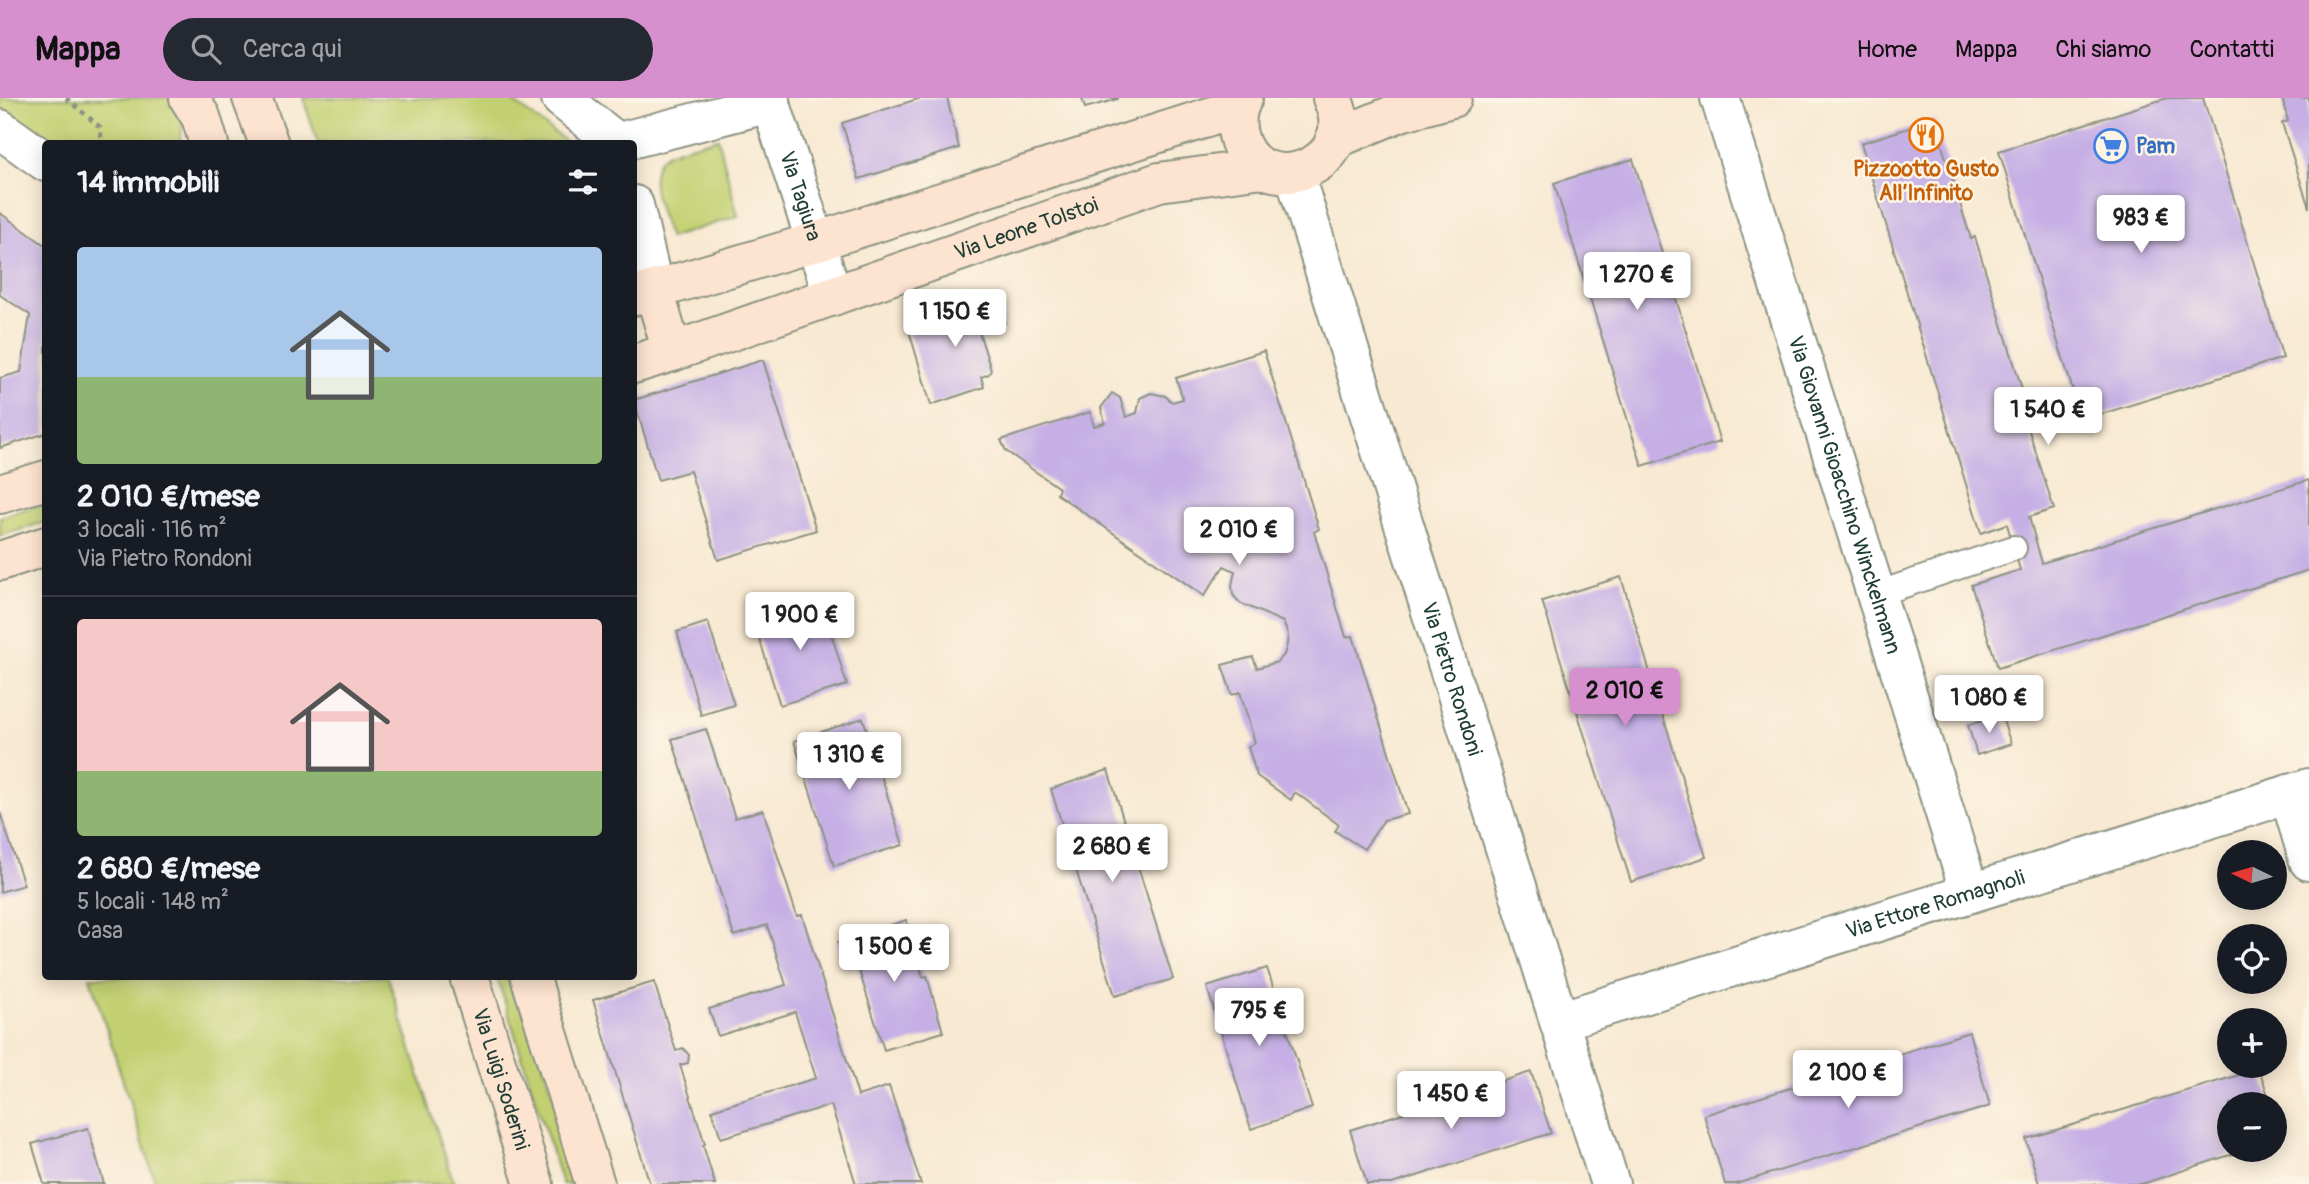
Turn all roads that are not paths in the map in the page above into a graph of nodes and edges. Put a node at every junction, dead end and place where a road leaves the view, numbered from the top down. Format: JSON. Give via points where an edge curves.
{"nodes":[{"id":1,"x":252,"y":98,"type":"edge"},
{"id":2,"x":561,"y":98,"type":"edge"},
{"id":3,"x":1332,"y":98,"type":"edge"},
{"id":4,"x":1452,"y":98,"type":"edge"},
{"id":5,"x":1720,"y":98,"type":"edge"},
{"id":6,"x":770,"y":100,"type":"edge"},
{"id":7,"x":1241,"y":103,"type":"edge"},
{"id":8,"x":0,"y":129,"type":"edge"},
{"id":9,"x":1335,"y":139,"type":"junction"},
{"id":10,"x":268,"y":140,"type":"edge"},
{"id":11,"x":615,"y":140,"type":"edge"},
{"id":12,"x":630,"y":140,"type":"edge"},
{"id":13,"x":42,"y":159,"type":"edge"},
{"id":14,"x":1279,"y":170,"type":"junction"},
{"id":15,"x":637,"y":231,"type":"edge"},
{"id":16,"x":815,"y":242,"type":"junction"},
{"id":17,"x":644,"y":293,"type":"edge"},
{"id":18,"x":833,"y":296,"type":"junction"},
{"id":19,"x":672,"y":352,"type":"junction"},
{"id":20,"x":637,"y":363,"type":"edge"},
{"id":21,"x":42,"y":481,"type":"edge"},
{"id":22,"x":0,"y":494,"type":"edge"},
{"id":23,"x":42,"y":547,"type":"edge"},
{"id":24,"x":2014,"y":548,"type":"dead end"},
{"id":25,"x":0,"y":561,"type":"edge"},
{"id":26,"x":1877,"y":594,"type":"junction"},
{"id":27,"x":2299,"y":791,"type":"edge"},
{"id":28,"x":2309,"y":861,"type":"edge"},
{"id":29,"x":1970,"y":893,"type":"junction"},
{"id":30,"x":470,"y":980,"type":"edge"},
{"id":31,"x":531,"y":980,"type":"edge"},
{"id":32,"x":1559,"y":1021,"type":"junction"},
{"id":33,"x":534,"y":1184,"type":"edge"},
{"id":34,"x":595,"y":1184,"type":"edge"},
{"id":35,"x":1610,"y":1184,"type":"edge"}],
"edges":[{"from":1,"to":10,"type":"street"},
{"from":2,"to":11,"type":"street"},
{"from":3,"to":9,"type":"street","via":[[1338,120]]},
{"from":4,"to":9,"type":"street","name":"Via Leone Tolstoi","via":[[1400,112]]},
{"from":5,"to":26,"type":"street","name":"Via Giovanni Gioacchino Winckelmann"},
{"from":6,"to":12,"type":"street"},
{"from":6,"to":16,"type":"street","name":"Via Tagiura"},
{"from":7,"to":14,"type":"street","via":[[1236,127],[1241,145],[1248,156]]},
{"from":7,"to":16,"type":"street"},
{"from":8,"to":13,"type":"street"},
{"from":9,"to":14,"type":"street","name":"Via Leone Tolstoi","via":[[1312,167]]},
{"from":14,"to":18,"type":"street","name":"Via Leone Tolstoi","via":[[1159,182]]},
{"from":14,"to":32,"type":"street","name":"Via Pietro Rondoni"},
{"from":15,"to":17,"type":"street"},
{"from":16,"to":17,"type":"street"},
{"from":16,"to":18,"type":"street","name":"Via Tagiura"},
{"from":17,"to":19,"type":"street"},
{"from":18,"to":19,"type":"street","name":"Via Leone Tolstoi"},
{"from":19,"to":20,"type":"street","name":"Via Leone Tolstoi"},
{"from":21,"to":22,"type":"street"},
{"from":23,"to":25,"type":"street"},
{"from":24,"to":26,"type":"lane"},
{"from":26,"to":29,"type":"street","name":"Via Giovanni Gioacchino Winckelmann"},
{"from":27,"to":28,"type":"street"},
{"from":27,"to":29,"type":"street","name":"Via Ettore Romagnoli"},
{"from":29,"to":32,"type":"street","name":"Via Ettore Romagnoli"},
{"from":30,"to":33,"type":"street","name":"Via Luigi Soderini"},
{"from":31,"to":34,"type":"street"},
{"from":32,"to":35,"type":"street","name":"Via Pietro Rondoni"}]}
